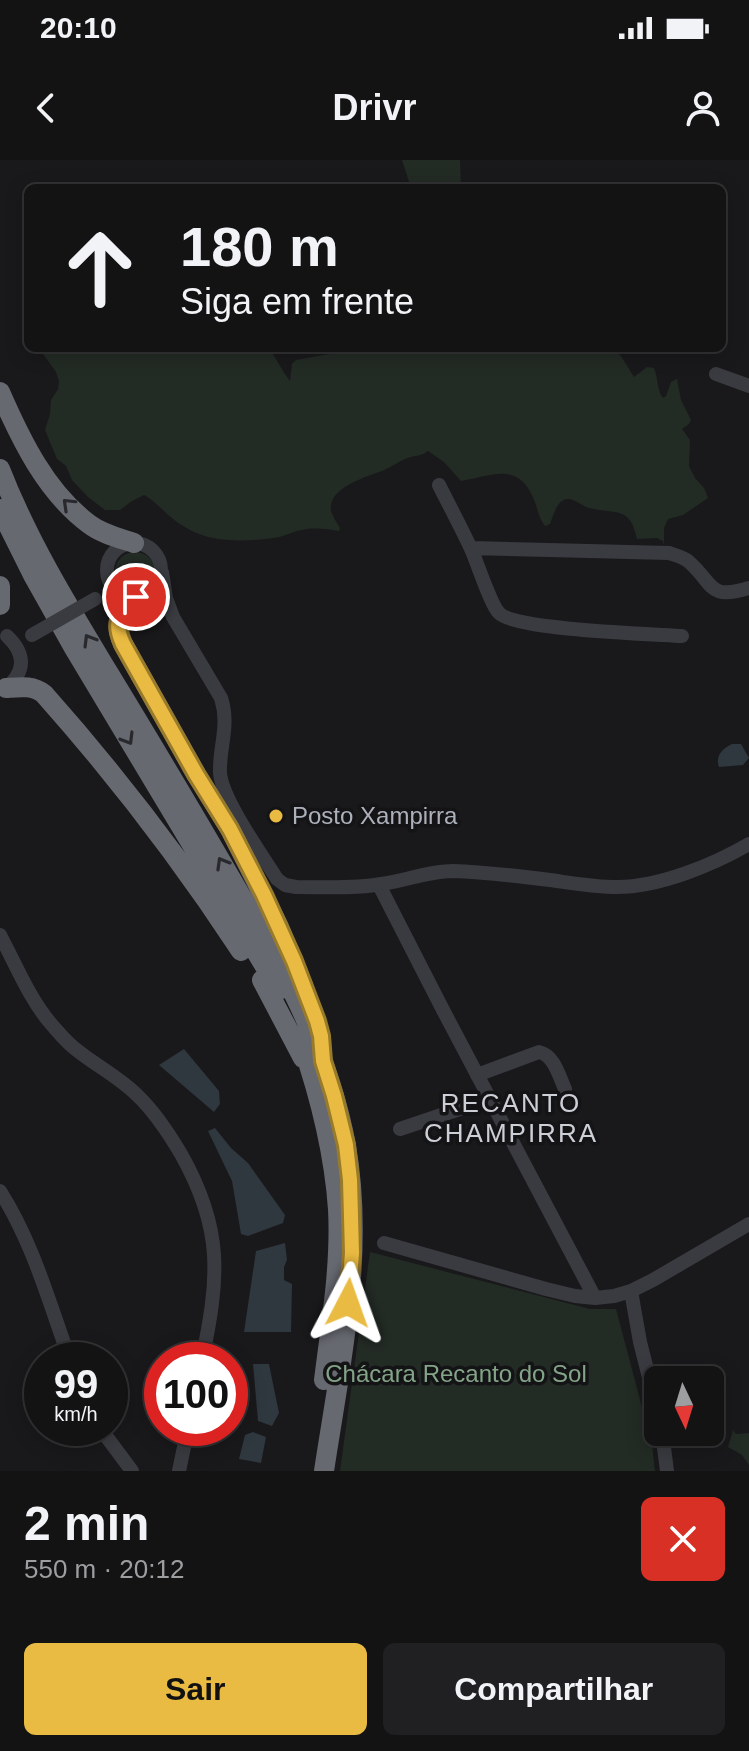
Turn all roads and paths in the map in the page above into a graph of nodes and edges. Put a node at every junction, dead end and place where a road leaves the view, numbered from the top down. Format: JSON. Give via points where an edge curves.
{"nodes":[{"id":1,"x":716,"y":374,"type":"dead end"},
{"id":2,"x":749,"y":386,"type":"edge"},
{"id":3,"x":0,"y":392,"type":"edge"},
{"id":4,"x":0,"y":469,"type":"edge"},
{"id":5,"x":439,"y":485,"type":"dead end"},
{"id":6,"x":0,"y":509,"type":"edge"},
{"id":7,"x":134,"y":543,"type":"junction"},
{"id":8,"x":471,"y":548,"type":"junction"},
{"id":9,"x":107,"y":572,"type":"junction"},
{"id":10,"x":162,"y":572,"type":"junction"},
{"id":11,"x":0,"y":586,"type":"edge"},
{"id":12,"x":749,"y":588,"type":"edge"},
{"id":13,"x":135,"y":596,"type":"junction"},
{"id":14,"x":97,"y":598,"type":"junction"},
{"id":15,"x":0,"y":605,"type":"edge"},
{"id":16,"x":173,"y":617,"type":"junction"},
{"id":17,"x":3,"y":634,"type":"edge"},
{"id":18,"x":32,"y":635,"type":"junction"},
{"id":19,"x":682,"y":636,"type":"dead end"},
{"id":20,"x":21,"y":656,"type":"junction"},
{"id":21,"x":3,"y":690,"type":"edge"},
{"id":22,"x":749,"y":844,"type":"edge"},
{"id":23,"x":379,"y":885,"type":"junction"},
{"id":24,"x":0,"y":935,"type":"edge"},
{"id":25,"x":317,"y":1066,"type":"junction"},
{"id":26,"x":477,"y":1075,"type":"junction"},
{"id":27,"x":565,"y":1089,"type":"dead end"},
{"id":28,"x":489,"y":1099,"type":"junction"},
{"id":29,"x":400,"y":1129,"type":"dead end"},
{"id":30,"x":0,"y":1191,"type":"edge"},
{"id":31,"x":749,"y":1224,"type":"edge"},
{"id":32,"x":384,"y":1243,"type":"dead end"},
{"id":33,"x":631,"y":1291,"type":"junction"},
{"id":34,"x":595,"y":1298,"type":"junction"},
{"id":35,"x":64,"y":1342,"type":"edge"},
{"id":36,"x":206,"y":1342,"type":"edge"},
{"id":37,"x":646,"y":1366,"type":"edge"},
{"id":38,"x":113,"y":1446,"type":"edge"},
{"id":39,"x":184,"y":1446,"type":"edge"},
{"id":40,"x":664,"y":1446,"type":"edge"},
{"id":41,"x":132,"y":1471,"type":"edge"},
{"id":42,"x":179,"y":1471,"type":"edge"},
{"id":43,"x":311,"y":1471,"type":"edge"},
{"id":44,"x":324,"y":1471,"type":"edge"},
{"id":45,"x":667,"y":1471,"type":"edge"}],
"edges":[{"from":1,"to":2,"type":"street"},
{"from":7,"to":3,"type":"highway","one_way":true,"via":[[89,524],[62,499],[30,454]]},
{"from":25,"to":4,"type":"highway","one_way":true,"via":[[293,988],[50,577]]},
{"from":5,"to":8,"type":"street"},
{"from":6,"to":25,"type":"highway","one_way":true,"via":[[74,648],[280,992]]},
{"from":7,"to":9,"type":"street","via":[[115,552]]},
{"from":7,"to":10,"type":"street","via":[[154,552]]},
{"from":8,"to":12,"type":"street","via":[[669,553],[688,561],[717,591]]},
{"from":8,"to":19,"type":"street","via":[[496,609],[512,621]]},
{"from":9,"to":13,"type":"street","via":[[116,590]]},
{"from":9,"to":14,"type":"street"},
{"from":10,"to":13,"type":"street","via":[[154,589]]},
{"from":10,"to":16,"type":"street"},
{"from":11,"to":15,"type":"highway"},
{"from":13,"to":14,"type":"street"},
{"from":13,"to":16,"type":"street"},
{"from":13,"to":25,"type":"highway","via":[[117,632],[269,906],[317,1021]]},
{"from":14,"to":18,"type":"street","bridge":true},
{"from":16,"to":23,"type":"street","via":[[226,713],[222,785],[277,879],[296,887]]},
{"from":17,"to":18,"type":"street"},
{"from":17,"to":20,"type":"street"},
{"from":18,"to":20,"type":"street"},
{"from":20,"to":21,"type":"street","via":[[21,669]]},
{"from":21,"to":25,"type":"highway","via":[[39,690],[91,746],[232,937],[292,1040]]},
{"from":22,"to":23,"type":"street","via":[[703,866],[619,888],[451,871]]},
{"from":23,"to":26,"type":"street"},
{"from":24,"to":36,"type":"street","via":[[49,1022],[76,1050],[135,1093],[161,1121],[191,1171],[211,1222],[214,1247],[215,1287]]},
{"from":25,"to":43,"type":"highway","via":[[338,1242]]},
{"from":25,"to":44,"type":"highway","via":[[334,1096],[346,1145],[352,1253]]},
{"from":26,"to":27,"type":"street","via":[[539,1052],[550,1058]]},
{"from":26,"to":28,"type":"street"},
{"from":28,"to":29,"type":"street"},
{"from":28,"to":34,"type":"street"},
{"from":30,"to":35,"type":"street","via":[[27,1240]]},
{"from":31,"to":33,"type":"street"},
{"from":32,"to":34,"type":"street"},
{"from":33,"to":34,"type":"street"},
{"from":33,"to":37,"type":"street"},
{"from":38,"to":41,"type":"street"},
{"from":39,"to":42,"type":"street"},
{"from":40,"to":45,"type":"street"}]}
